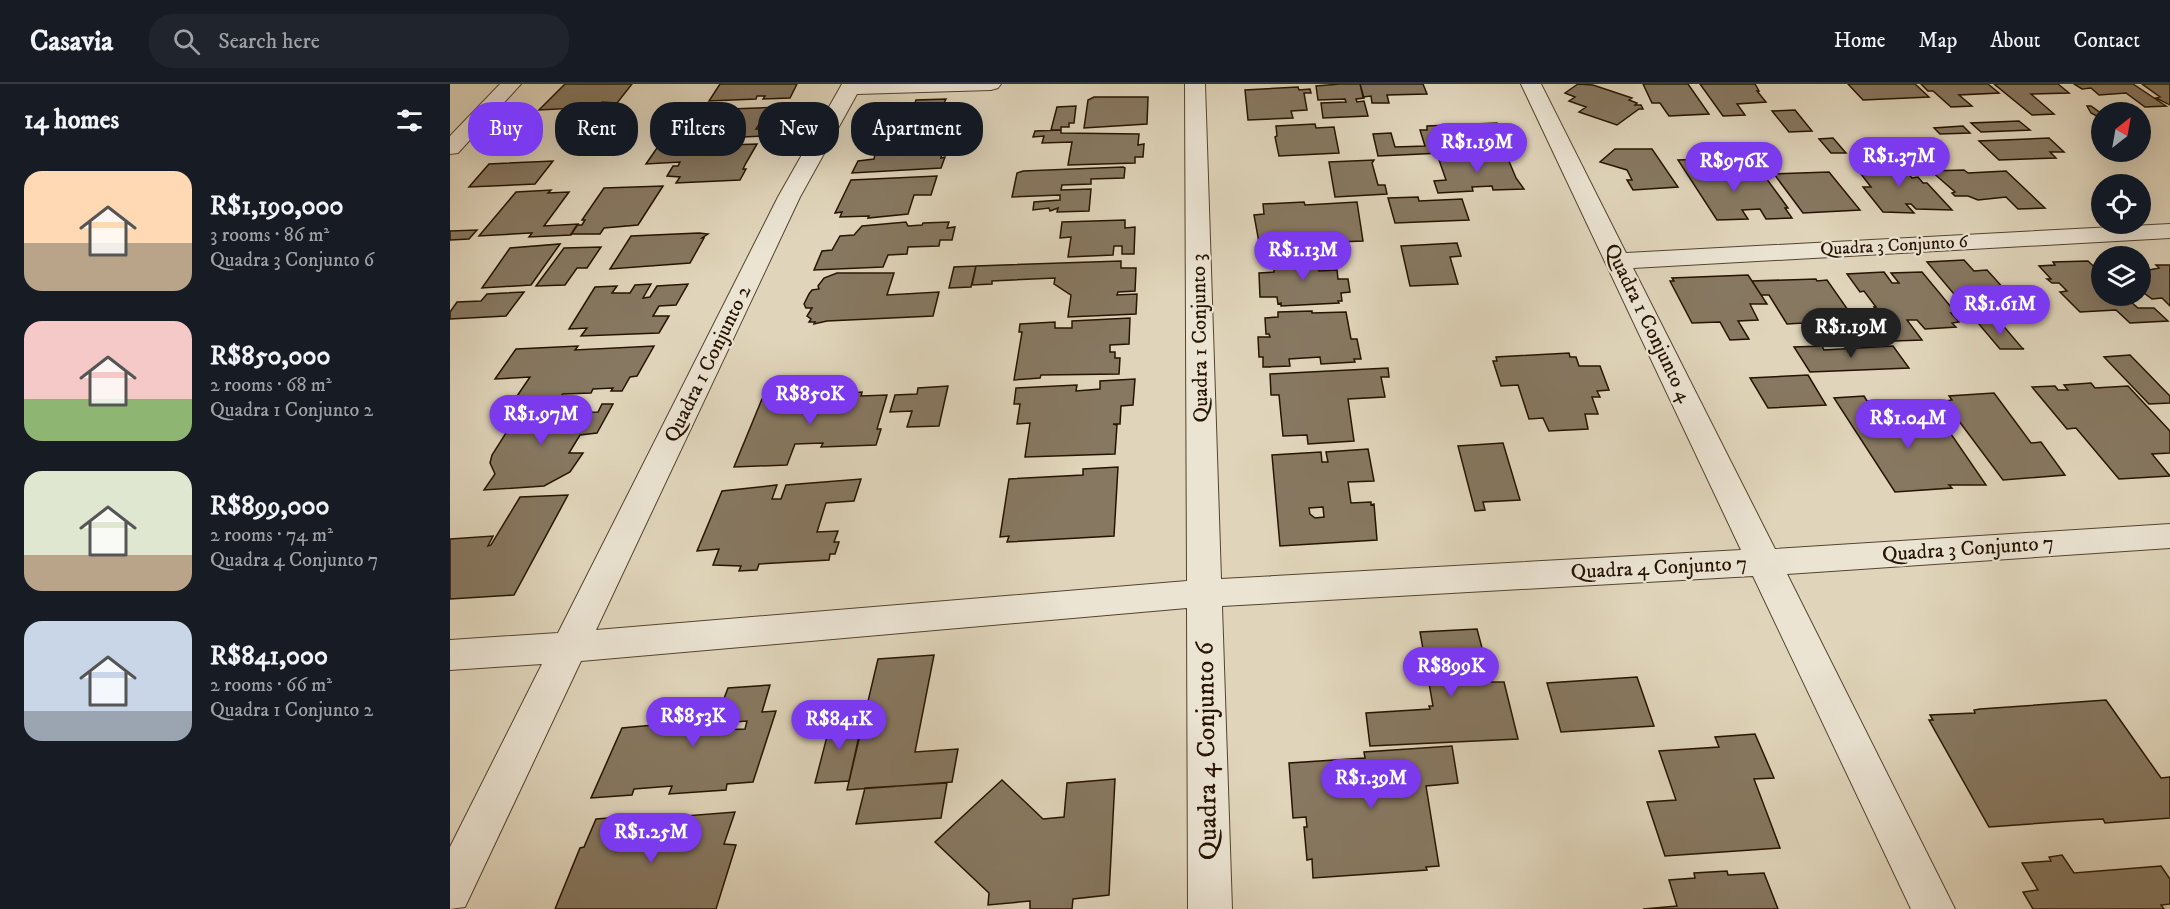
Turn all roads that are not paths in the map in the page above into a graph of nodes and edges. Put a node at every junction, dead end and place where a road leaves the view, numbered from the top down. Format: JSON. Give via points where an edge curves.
{"nodes":[{"id":1,"x":511,"y":84,"type":"edge"},
{"id":2,"x":991,"y":84,"type":"edge"},
{"id":3,"x":1195,"y":84,"type":"edge"},
{"id":4,"x":1531,"y":84,"type":"edge"},
{"id":5,"x":851,"y":86,"type":"edge"},
{"id":6,"x":494,"y":102,"type":"edge"},
{"id":7,"x":468,"y":115,"type":"edge"},
{"id":8,"x":450,"y":116,"type":"edge"},
{"id":9,"x":468,"y":128,"type":"edge"},
{"id":10,"x":450,"y":147,"type":"edge"},
{"id":11,"x":2170,"y":231,"type":"edge"},
{"id":12,"x":1617,"y":261,"type":"junction"},
{"id":13,"x":2170,"y":536,"type":"edge"},
{"id":14,"x":1766,"y":562,"type":"junction"},
{"id":15,"x":1205,"y":593,"type":"junction"},
{"id":16,"x":569,"y":647,"type":"junction"},
{"id":17,"x":450,"y":655,"type":"edge"},
{"id":18,"x":450,"y":892,"type":"edge"},
{"id":19,"x":1210,"y":909,"type":"edge"},
{"id":20,"x":1933,"y":909,"type":"edge"}],
"edges":[{"from":1,"to":6,"type":"street"},
{"from":2,"to":5,"type":"street"},
{"from":3,"to":15,"type":"street","name":"Quadra 1 Conjunto 3"},
{"from":4,"to":12,"type":"street","name":"Quadra 1 Conjunto 4"},
{"from":5,"to":16,"type":"street","name":"Quadra 1 Conjunto 2","via":[[789,196]]},
{"from":7,"to":8,"type":"street"},
{"from":9,"to":10,"type":"street"},
{"from":11,"to":12,"type":"street","name":"Quadra 3 Conjunto 6"},
{"from":12,"to":14,"type":"street","name":"Quadra 1 Conjunto 4"},
{"from":13,"to":14,"type":"street","name":"Quadra 3 Conjunto 7"},
{"from":14,"to":15,"type":"street","name":"Quadra 4 Conjunto 7"},
{"from":14,"to":20,"type":"street","name":"Quadra 4 Conjunto 7"},
{"from":15,"to":16,"type":"street","name":"Quadra 4 Conjunto 7"},
{"from":15,"to":19,"type":"street","name":"Quadra 4 Conjunto 6"},
{"from":16,"to":17,"type":"street","name":"Quadra 4 Conjunto 7"},
{"from":16,"to":18,"type":"street","name":"Quadra 1 Conjunto 2"}]}
